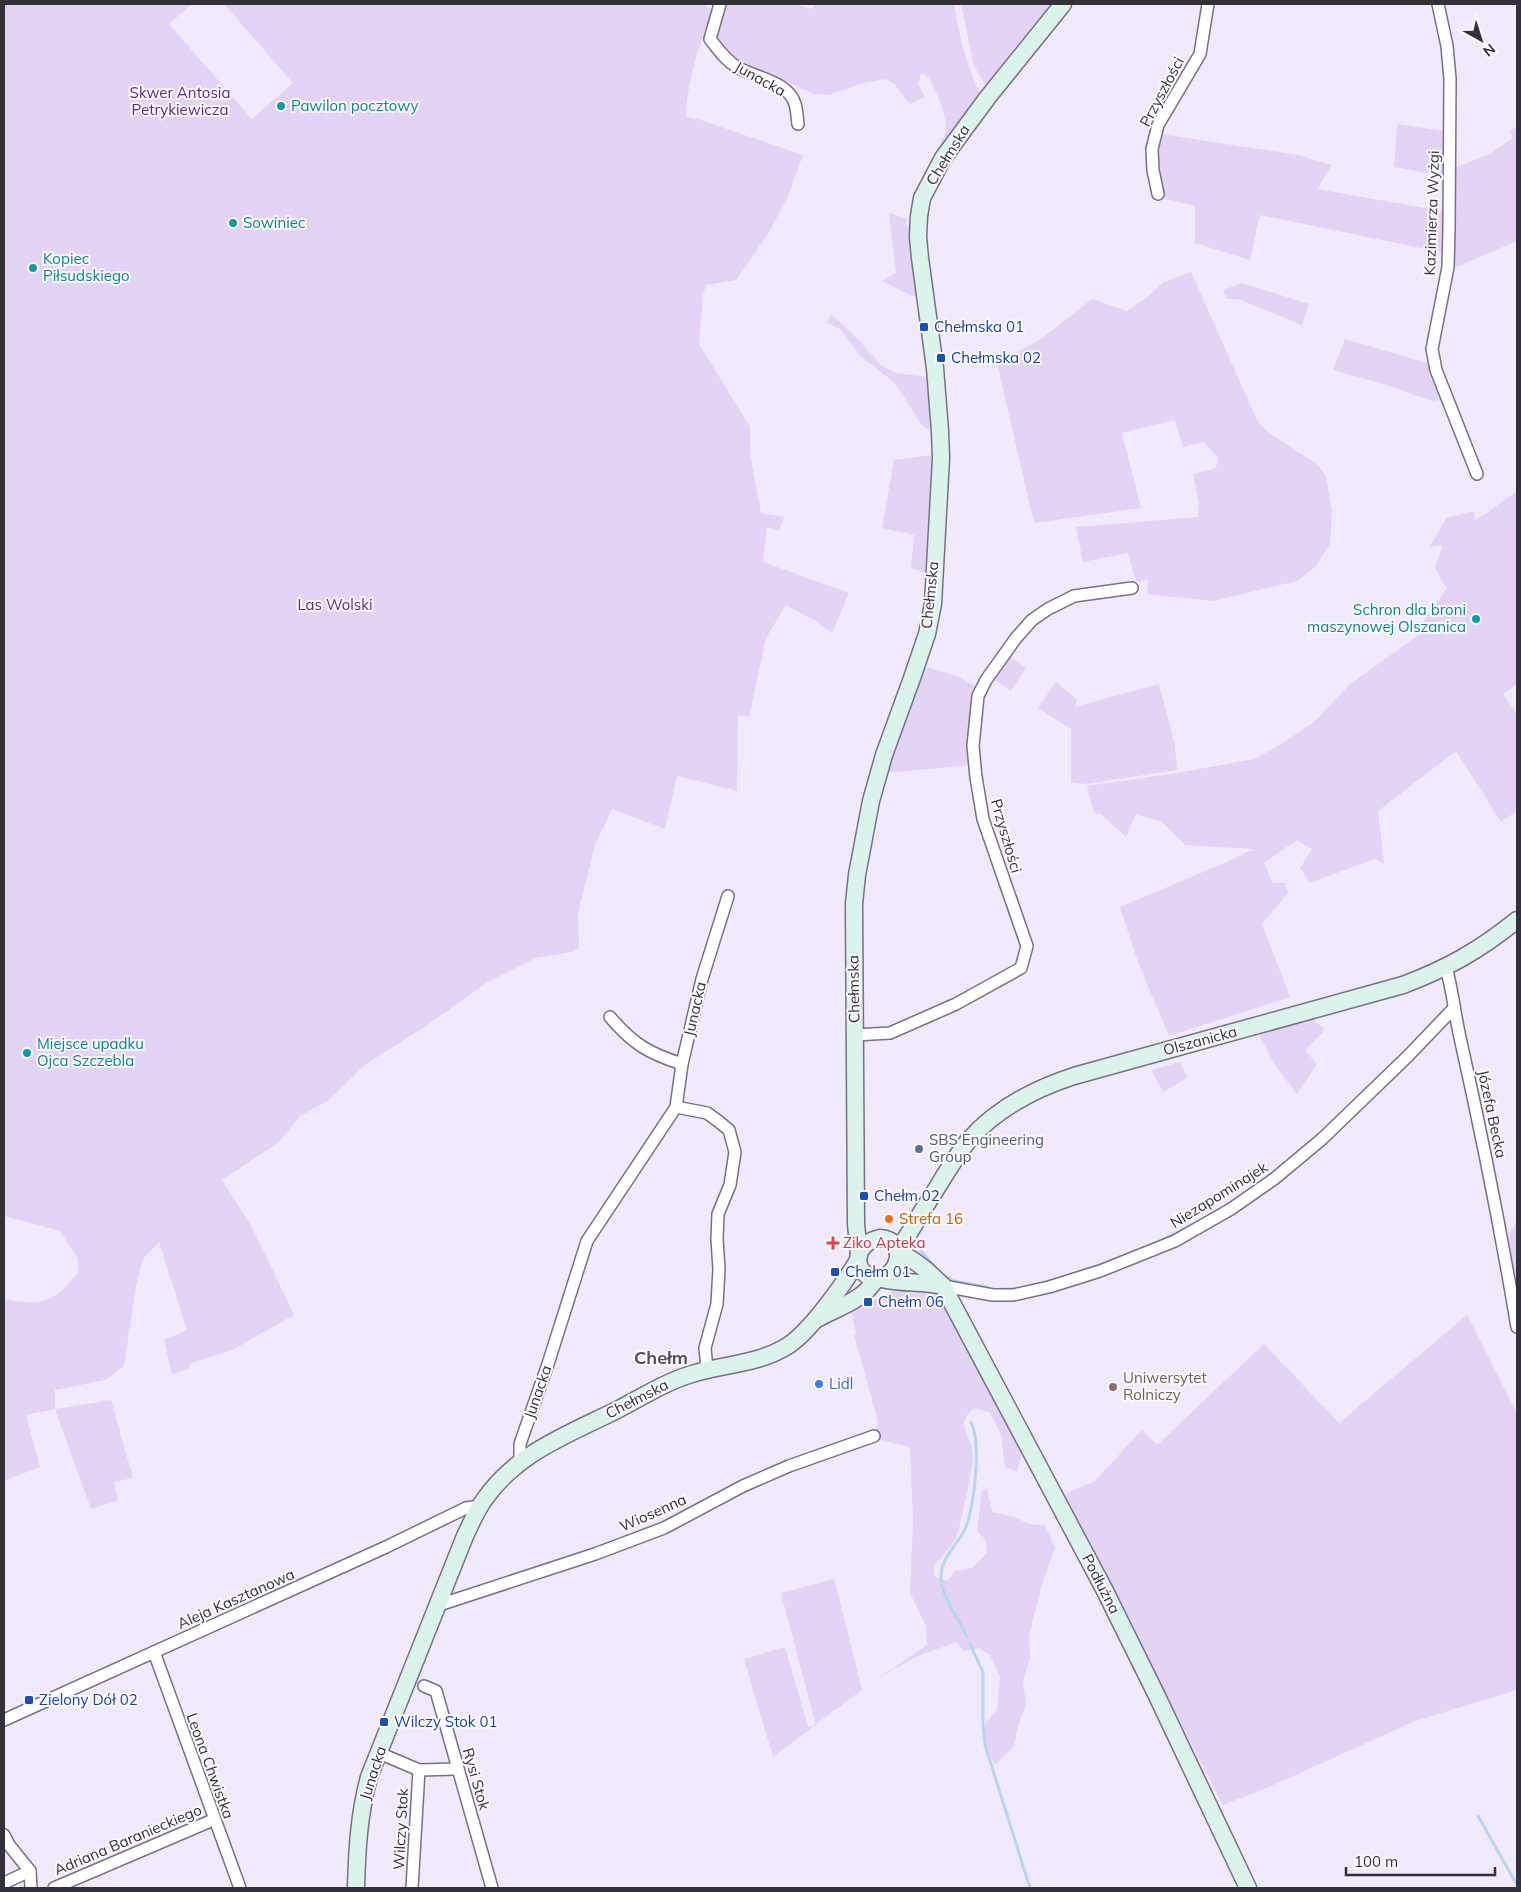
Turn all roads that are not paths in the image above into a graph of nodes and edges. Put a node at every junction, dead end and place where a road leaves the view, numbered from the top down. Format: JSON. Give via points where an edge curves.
{"nodes":[{"id":1,"x":720,"y":4,"type":"edge"},
{"id":2,"x":1063,"y":4,"type":"edge"},
{"id":3,"x":1208,"y":4,"type":"edge"},
{"id":4,"x":1438,"y":4,"type":"edge"},
{"id":5,"x":798,"y":124,"type":"dead end"},
{"id":6,"x":1158,"y":194,"type":"dead end"},
{"id":7,"x":1477,"y":474,"type":"dead end"},
{"id":8,"x":1132,"y":588,"type":"dead end"},
{"id":9,"x":728,"y":896,"type":"dead end"},
{"id":10,"x":1517,"y":920,"type":"edge"},
{"id":11,"x":1446,"y":967,"type":"junction"},
{"id":12,"x":1454,"y":1008,"type":"junction"},
{"id":13,"x":610,"y":1018,"type":"dead end"},
{"id":14,"x":855,"y":1035,"type":"junction"},
{"id":15,"x":682,"y":1064,"type":"junction"},
{"id":16,"x":676,"y":1107,"type":"junction"},
{"id":17,"x":856,"y":1224,"type":"junction"},
{"id":18,"x":890,"y":1245,"type":"junction"},
{"id":19,"x":858,"y":1257,"type":"junction"},
{"id":20,"x":878,"y":1280,"type":"junction"},
{"id":21,"x":943,"y":1286,"type":"junction"},
{"id":22,"x":811,"y":1323,"type":"junction"},
{"id":23,"x":1517,"y":1327,"type":"edge"},
{"id":24,"x":707,"y":1370,"type":"junction"},
{"id":25,"x":874,"y":1436,"type":"dead end"},
{"id":26,"x":520,"y":1462,"type":"junction"},
{"id":27,"x":480,"y":1506,"type":"junction"},
{"id":28,"x":439,"y":1605,"type":"junction"},
{"id":29,"x":154,"y":1652,"type":"junction"},
{"id":30,"x":424,"y":1686,"type":"dead end"},
{"id":31,"x":4,"y":1720,"type":"edge"},
{"id":32,"x":379,"y":1753,"type":"junction"},
{"id":33,"x":457,"y":1769,"type":"junction"},
{"id":34,"x":419,"y":1770,"type":"junction"},
{"id":35,"x":213,"y":1820,"type":"junction"},
{"id":36,"x":4,"y":1835,"type":"edge"},
{"id":37,"x":30,"y":1871,"type":"junction"},
{"id":38,"x":4,"y":1883,"type":"edge"},
{"id":39,"x":31,"y":1888,"type":"edge"},
{"id":40,"x":54,"y":1888,"type":"edge"},
{"id":41,"x":240,"y":1888,"type":"edge"},
{"id":42,"x":356,"y":1888,"type":"edge"},
{"id":43,"x":412,"y":1888,"type":"edge"},
{"id":44,"x":492,"y":1888,"type":"edge"},
{"id":45,"x":1248,"y":1888,"type":"edge"}],
"edges":[{"from":1,"to":5,"type":"street","name":"Junacka","via":[[710,39],[725,59],[737,68],[782,88],[792,97]]},
{"from":2,"to":14,"type":"street","name":"Chełmska","via":[[955,140],[922,198],[918,237],[941,440],[933,604],[927,634],[884,755],[861,849],[854,904]]},
{"from":3,"to":6,"type":"street","name":"Przyszłości","via":[[1200,54],[1158,125],[1152,149]]},
{"from":4,"to":7,"type":"street","name":"Kazimierza Wyżgi","via":[[1450,79],[1449,229],[1448,268],[1432,349],[1436,370]]},
{"from":8,"to":14,"type":"street","name":"Przyszłości","via":[[1074,596],[1032,620],[986,680],[978,696],[974,736],[976,777],[983,818],[1027,946],[1022,968],[956,1004],[890,1033]]},
{"from":9,"to":15,"type":"street","name":"Junacka","via":[[704,969]]},
{"from":10,"to":11,"type":"street","name":"Olszanicka","via":[[1474,952]]},
{"from":11,"to":12,"type":"street","name":"Józefa Becka"},
{"from":11,"to":18,"type":"street","name":"Olszanicka","via":[[1377,992],[1074,1076],[1035,1091],[997,1114],[968,1141],[920,1213]]},
{"from":12,"to":21,"type":"street","name":"Niezapominajek","via":[[1327,1134],[1274,1179],[1231,1209],[1175,1241],[1100,1271],[1014,1295],[993,1295]]},
{"from":12,"to":23,"type":"street","name":"Józefa Becka"},
{"from":13,"to":15,"type":"street","via":[[650,1053]]},
{"from":14,"to":17,"type":"street","name":"Chełmska"},
{"from":15,"to":16,"type":"street","name":"Junacka"},
{"from":16,"to":24,"type":"street","via":[[707,1113],[718,1121],[729,1130],[735,1152],[730,1185],[718,1214],[717,1304],[705,1348]]},
{"from":16,"to":26,"type":"street","name":"Junacka","via":[[587,1241],[520,1444]]},
{"from":17,"to":18,"type":"street","via":[[867,1237]]},
{"from":17,"to":19,"type":"street","name":"Chełmska"},
{"from":18,"to":19,"type":"street","via":[[867,1242]]},
{"from":18,"to":20,"type":"street","via":[[898,1262],[888,1276]]},
{"from":18,"to":21,"type":"street","name":"Podłużna","via":[[922,1266]]},
{"from":19,"to":20,"type":"street","via":[[860,1270]]},
{"from":19,"to":22,"type":"street","name":"Chełmska","via":[[845,1282]]},
{"from":20,"to":21,"type":"street"},
{"from":20,"to":22,"type":"street","name":"Chełmska","via":[[862,1294]]},
{"from":21,"to":45,"type":"street","name":"Podłużna","via":[[1104,1589]]},
{"from":22,"to":24,"type":"street","name":"Chełmska","via":[[779,1350],[752,1361]]},
{"from":24,"to":26,"type":"street","name":"Chełmska","via":[[670,1382],[545,1445]]},
{"from":25,"to":28,"type":"street","name":"Wiosenna","via":[[743,1486],[664,1528]]},
{"from":26,"to":27,"type":"street","name":"Junacka","via":[[492,1489]]},
{"from":27,"to":28,"type":"street","name":"Junacka"},
{"from":27,"to":29,"type":"street","name":"Aleja Kasztanowa","via":[[466,1508]]},
{"from":28,"to":32,"type":"street","name":"Junacka"},
{"from":29,"to":31,"type":"street","name":"Aleja Kasztanowa"},
{"from":29,"to":35,"type":"street","name":"Leona Chwistka"},
{"from":30,"to":33,"type":"street","name":"Rysi Stok","via":[[436,1691]]},
{"from":32,"to":34,"type":"street"},
{"from":32,"to":42,"type":"street","name":"Junacka","via":[[363,1803]]},
{"from":33,"to":34,"type":"street"},
{"from":33,"to":44,"type":"street","name":"Rysi Stok"},
{"from":34,"to":43,"type":"street","name":"Wilczy Stok"},
{"from":35,"to":40,"type":"street","name":"Adriana Baranieckiego"},
{"from":35,"to":41,"type":"street","name":"Leona Chwistka"},
{"from":36,"to":37,"type":"street"},
{"from":37,"to":38,"type":"street"},
{"from":37,"to":39,"type":"street"}]}
